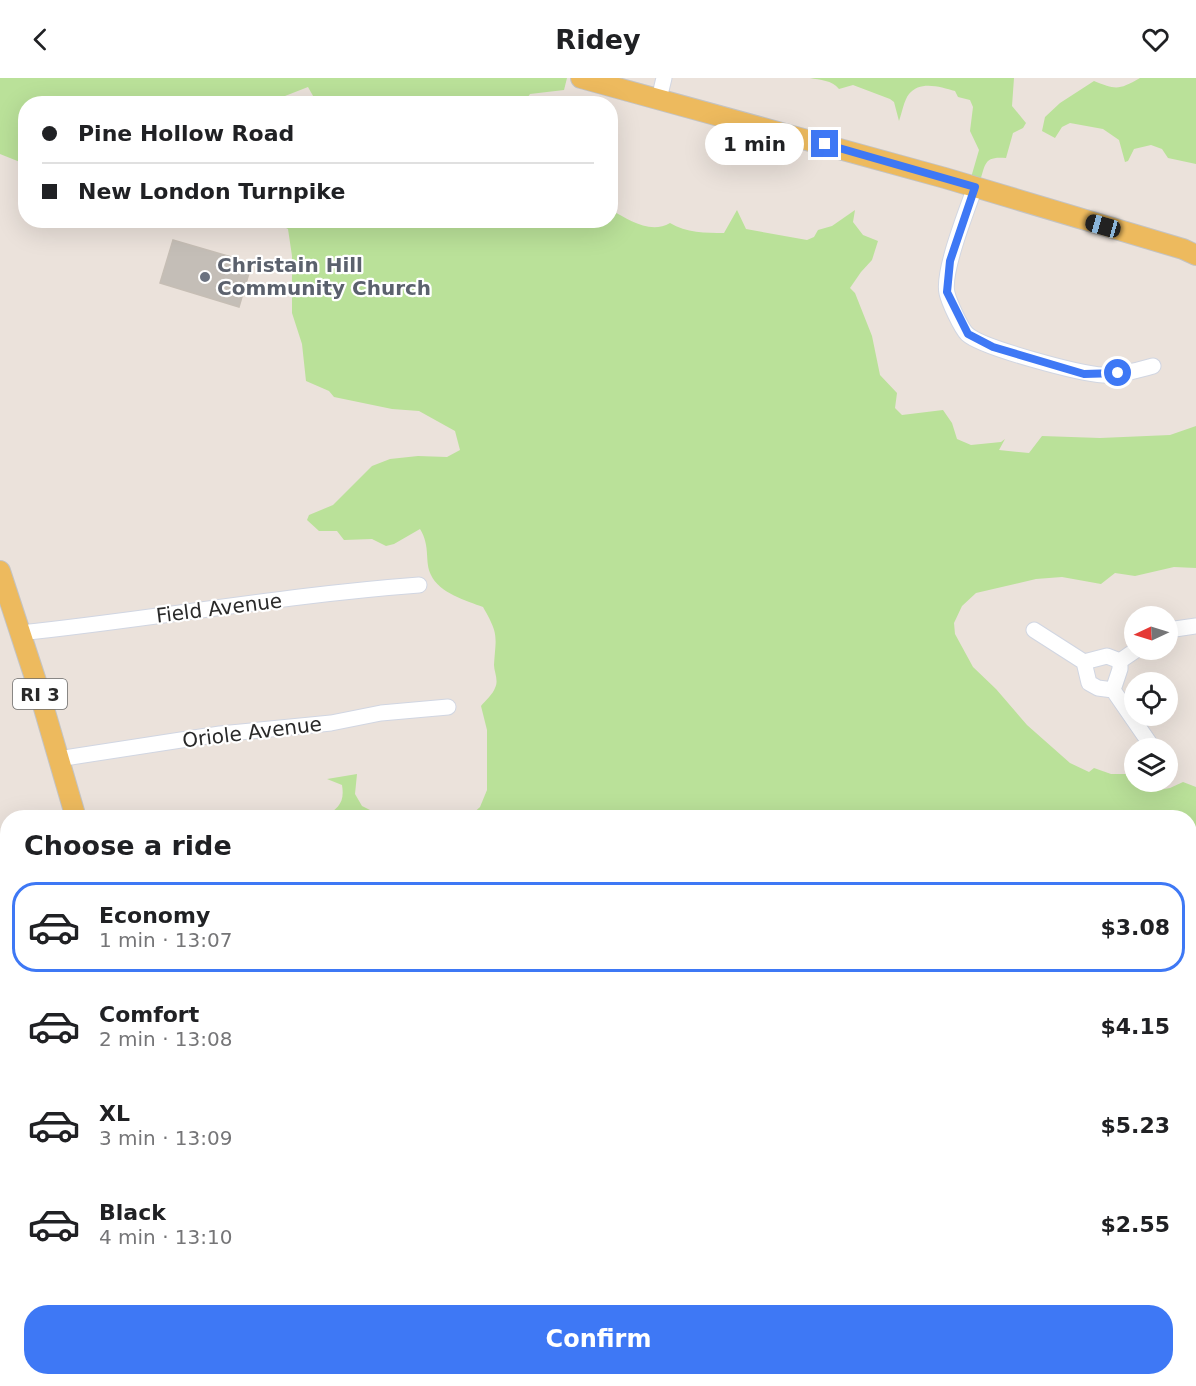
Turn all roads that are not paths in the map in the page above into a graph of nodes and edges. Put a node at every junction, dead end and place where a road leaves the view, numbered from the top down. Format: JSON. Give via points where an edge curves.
{"nodes":[{"id":1,"x":581,"y":78,"type":"edge"},
{"id":2,"x":664,"y":78,"type":"edge"},
{"id":3,"x":659,"y":99,"type":"junction"},
{"id":4,"x":975,"y":187,"type":"junction"},
{"id":5,"x":1196,"y":255,"type":"edge"},
{"id":6,"x":1152,"y":366,"type":"dead end"},
{"id":7,"x":0,"y":571,"type":"edge"},
{"id":8,"x":419,"y":585,"type":"dead end"},
{"id":9,"x":1196,"y":626,"type":"edge"},
{"id":10,"x":1178,"y":629,"type":"edge"},
{"id":11,"x":1034,"y":630,"type":"dead end"},
{"id":12,"x":20,"y":633,"type":"junction"},
{"id":13,"x":1124,"y":658,"type":"edge"},
{"id":14,"x":1120,"y":661,"type":"junction"},
{"id":15,"x":1084,"y":662,"type":"junction"},
{"id":16,"x":1113,"y":690,"type":"junction"},
{"id":17,"x":448,"y":707,"type":"dead end"},
{"id":18,"x":1146,"y":738,"type":"edge"},
{"id":19,"x":58,"y":759,"type":"junction"},
{"id":20,"x":74,"y":810,"type":"edge"}],
"edges":[{"from":1,"to":3,"type":"main road"},
{"from":2,"to":3,"type":"street"},
{"from":3,"to":4,"type":"main road"},
{"from":4,"to":5,"type":"main road"},
{"from":4,"to":6,"type":"street","via":[[950,261],[947,292],[968,334],[993,347],[1084,374],[1132,372]]},
{"from":7,"to":12,"type":"main road","number":"RI 3"},
{"from":8,"to":12,"type":"street","name":"Field Avenue","via":[[348,590]]},
{"from":9,"to":10,"type":"street"},
{"from":11,"to":15,"type":"street"},
{"from":12,"to":19,"type":"main road","number":"RI 3"},
{"from":13,"to":14,"type":"street"},
{"from":14,"to":15,"type":"street","via":[[1107,656]]},
{"from":14,"to":16,"type":"street"},
{"from":15,"to":16,"type":"street","via":[[1089,683]]},
{"from":16,"to":18,"type":"street"},
{"from":17,"to":19,"type":"street","name":"Oriole Avenue","via":[[220,734]]},
{"from":19,"to":20,"type":"main road","number":"RI 3"}]}
